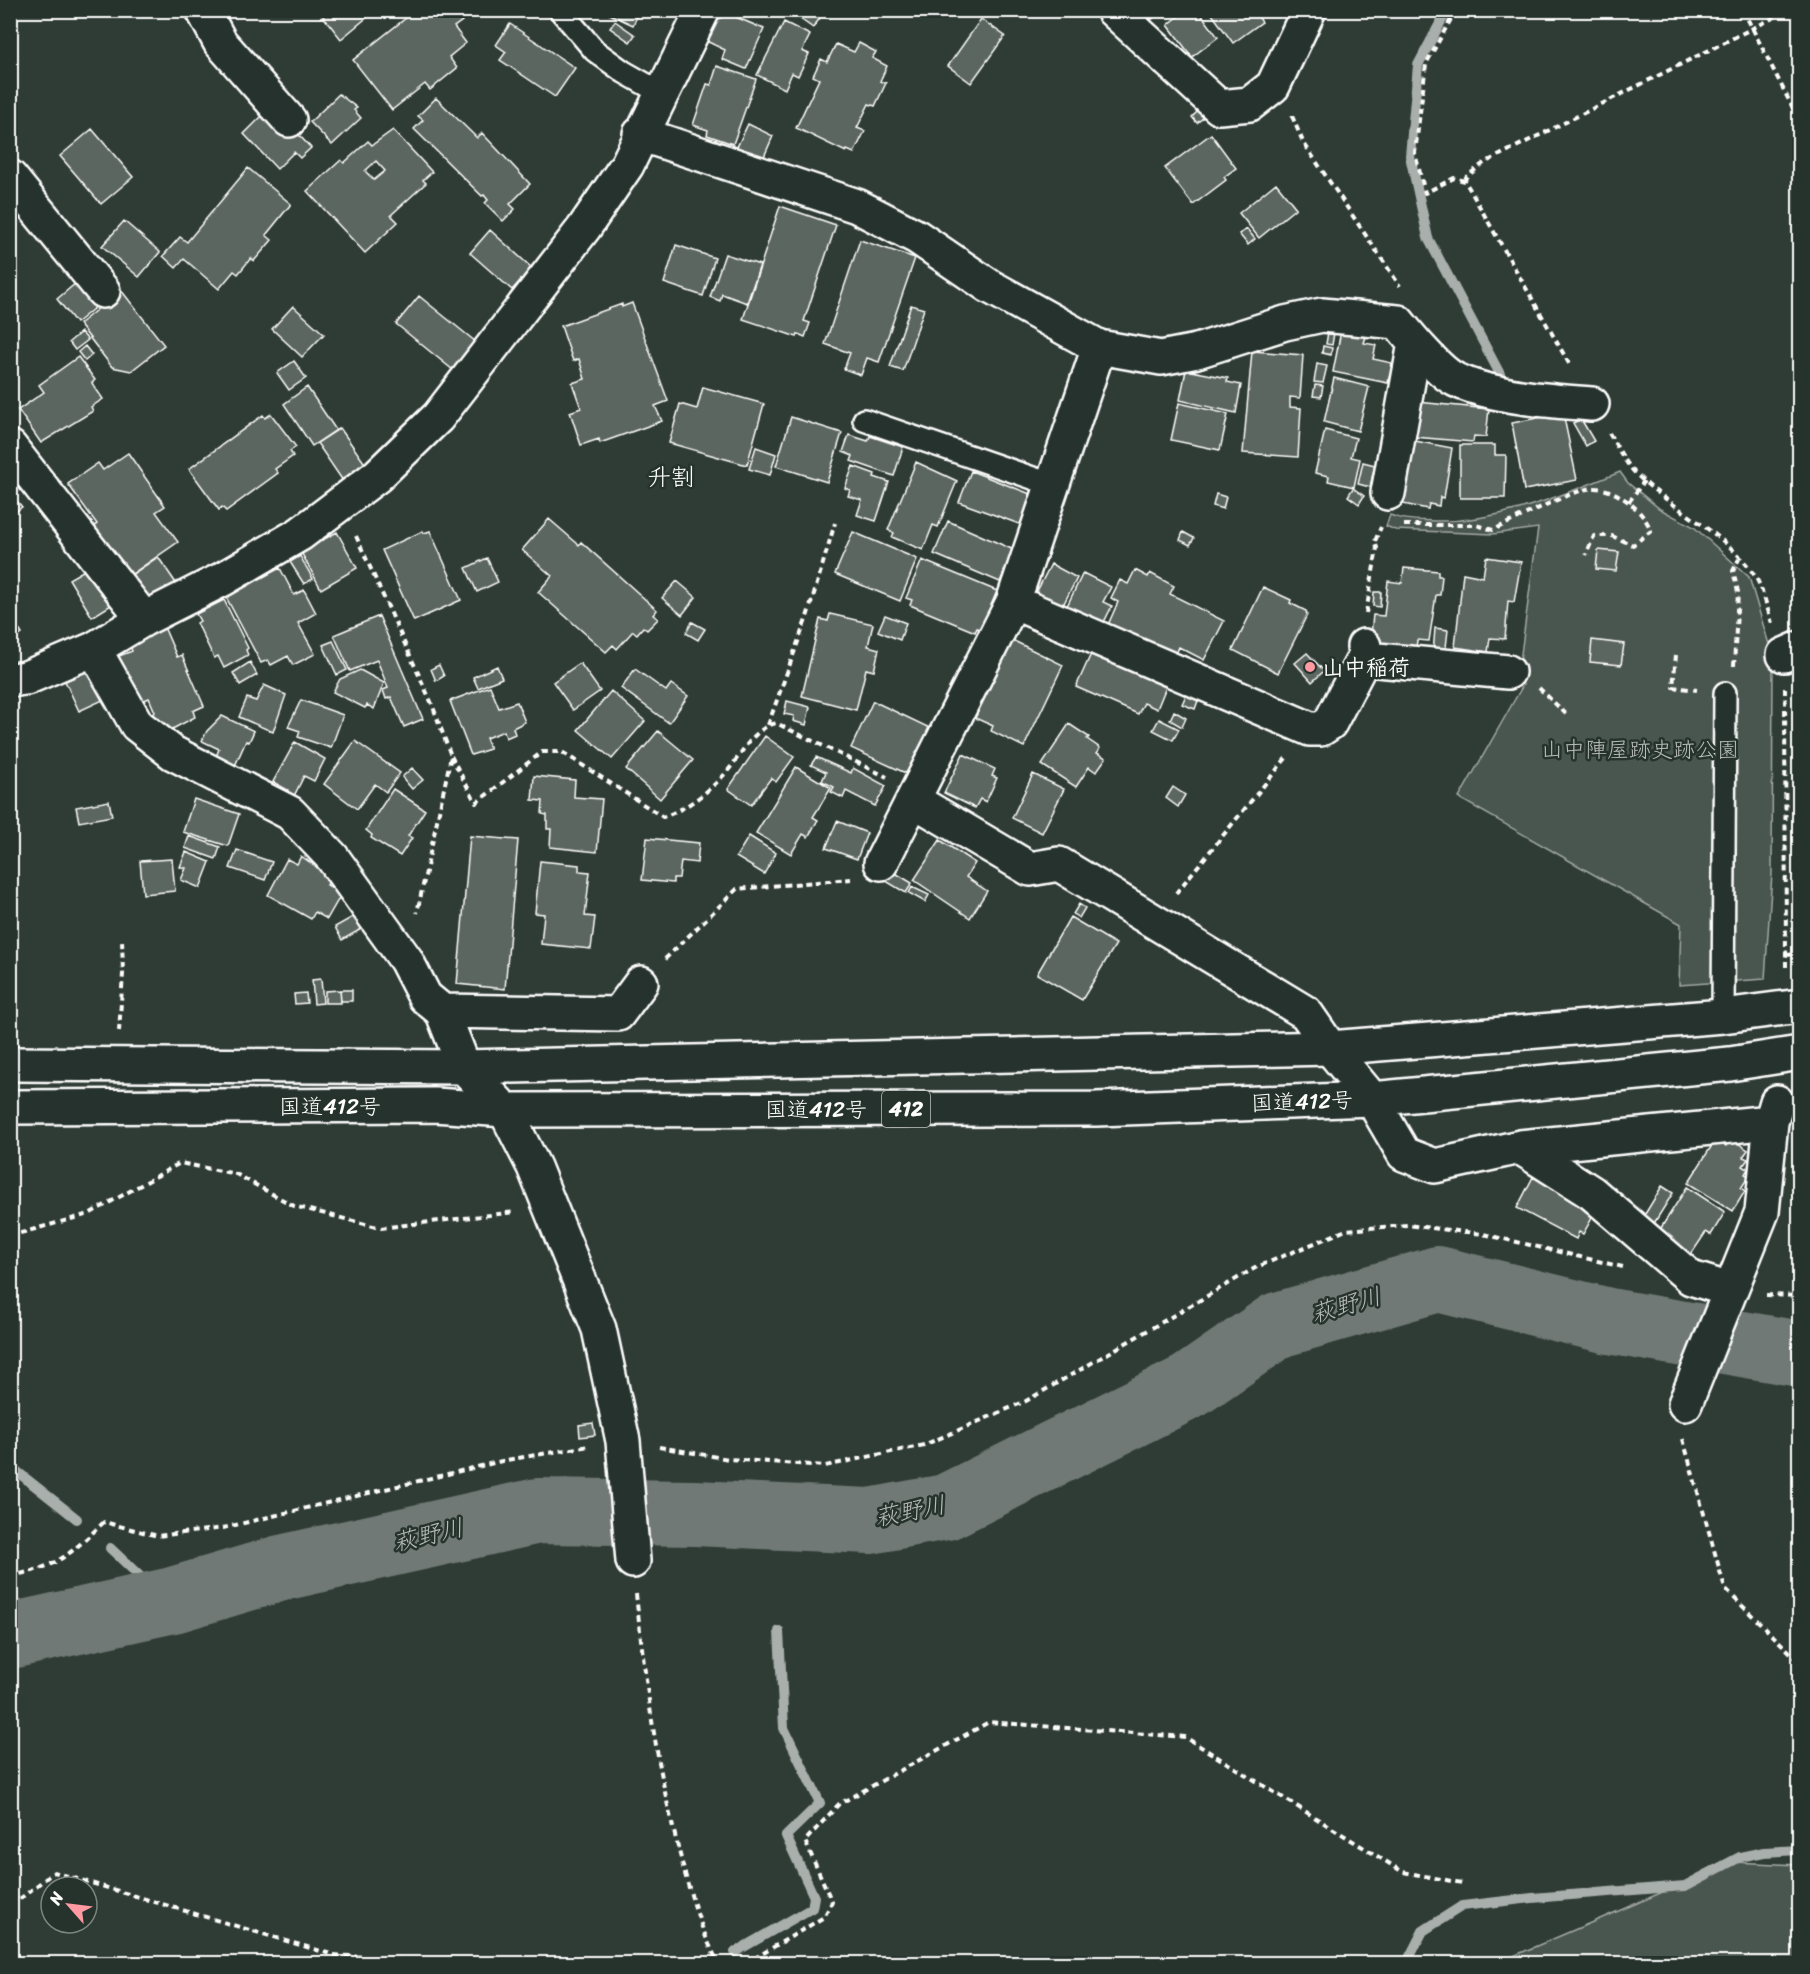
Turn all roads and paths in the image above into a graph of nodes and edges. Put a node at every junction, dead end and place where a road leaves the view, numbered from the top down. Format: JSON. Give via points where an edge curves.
{"nodes":[{"id":1,"x":203,"y":10,"type":"edge"},
{"id":2,"x":560,"y":10,"type":"edge"},
{"id":3,"x":703,"y":10,"type":"edge"},
{"id":4,"x":1113,"y":10,"type":"edge"},
{"id":5,"x":1309,"y":10,"type":"edge"},
{"id":6,"x":1456,"y":10,"type":"edge"},
{"id":7,"x":1743,"y":10,"type":"edge"},
{"id":8,"x":1789,"y":10,"type":"edge"},
{"id":9,"x":1752,"y":29,"type":"junction"},
{"id":10,"x":1273,"y":86,"type":"junction"},
{"id":11,"x":661,"y":93,"type":"junction"},
{"id":12,"x":289,"y":120,"type":"dead end"},
{"id":13,"x":1800,"y":122,"type":"edge"},
{"id":14,"x":640,"y":134,"type":"junction"},
{"id":15,"x":10,"y":177,"type":"edge"},
{"id":16,"x":1465,"y":181,"type":"junction"},
{"id":17,"x":103,"y":291,"type":"dead end"},
{"id":18,"x":1406,"y":332,"type":"junction"},
{"id":19,"x":1099,"y":347,"type":"junction"},
{"id":20,"x":1592,"y":404,"type":"junction"},
{"id":21,"x":864,"y":420,"type":"dead end"},
{"id":22,"x":10,"y":447,"type":"edge"},
{"id":23,"x":1644,"y":481,"type":"junction"},
{"id":24,"x":1053,"y":485,"type":"junction"},
{"id":25,"x":1629,"y":502,"type":"junction"},
{"id":26,"x":339,"y":506,"type":"junction"},
{"id":27,"x":1385,"y":508,"type":"joint"},
{"id":28,"x":835,"y":523,"type":"dead end"},
{"id":29,"x":1399,"y":525,"type":"dead end"},
{"id":30,"x":1586,"y":555,"type":"dead end"},
{"id":31,"x":1739,"y":559,"type":"junction"},
{"id":32,"x":1013,"y":602,"type":"junction"},
{"id":33,"x":144,"y":619,"type":"junction"},
{"id":34,"x":94,"y":649,"type":"junction"},
{"id":35,"x":1365,"y":651,"type":"junction"},
{"id":36,"x":1792,"y":652,"type":"edge"},
{"id":37,"x":1676,"y":655,"type":"dead end"},
{"id":38,"x":1508,"y":672,"type":"dead end"},
{"id":39,"x":10,"y":680,"type":"edge"},
{"id":40,"x":1725,"y":693,"type":"junction"},
{"id":41,"x":768,"y":725,"type":"junction"},
{"id":42,"x":1310,"y":729,"type":"junction"},
{"id":43,"x":452,"y":756,"type":"junction"},
{"id":44,"x":917,"y":796,"type":"junction"},
{"id":45,"x":881,"y":863,"type":"joint"},
{"id":46,"x":1154,"y":921,"type":"junction"},
{"id":47,"x":122,"y":939,"type":"dead end"},
{"id":48,"x":1800,"y":954,"type":"edge"},
{"id":49,"x":1786,"y":955,"type":"junction"},
{"id":50,"x":406,"y":960,"type":"junction"},
{"id":51,"x":1786,"y":967,"type":"dead end"},
{"id":52,"x":641,"y":983,"type":"joint"},
{"id":53,"x":1800,"y":1006,"type":"edge"},
{"id":54,"x":442,"y":1011,"type":"junction"},
{"id":55,"x":1723,"y":1016,"type":"junction"},
{"id":56,"x":1330,"y":1048,"type":"junction"},
{"id":57,"x":1800,"y":1053,"type":"edge"},
{"id":58,"x":10,"y":1064,"type":"edge"},
{"id":59,"x":114,"y":1065,"type":"junction"},
{"id":60,"x":464,"y":1067,"type":"junction"},
{"id":61,"x":1372,"y":1099,"type":"junction"},
{"id":62,"x":10,"y":1107,"type":"edge"},
{"id":63,"x":505,"y":1110,"type":"junction"},
{"id":64,"x":1520,"y":1148,"type":"junction"},
{"id":65,"x":551,"y":1207,"type":"junction"},
{"id":66,"x":10,"y":1236,"type":"edge"},
{"id":67,"x":1628,"y":1268,"type":"dead end"},
{"id":68,"x":1730,"y":1290,"type":"junction"},
{"id":69,"x":1685,"y":1404,"type":"joint"},
{"id":70,"x":623,"y":1441,"type":"junction"},
{"id":71,"x":633,"y":1561,"type":"joint"},
{"id":72,"x":10,"y":1576,"type":"edge"},
{"id":73,"x":1800,"y":1662,"type":"edge"},
{"id":74,"x":1462,"y":1883,"type":"dead end"},
{"id":75,"x":10,"y":1901,"type":"edge"},
{"id":76,"x":471,"y":1964,"type":"edge"},
{"id":77,"x":719,"y":1964,"type":"edge"},
{"id":78,"x":745,"y":1964,"type":"edge"}],
"edges":[{"from":1,"to":12,"type":"main road","via":[[220,42]]},
{"from":2,"to":11,"type":"lane","via":[[595,51]]},
{"from":3,"to":11,"type":"main road"},
{"from":4,"to":10,"type":"main road","via":[[1219,107],[1250,104]]},
{"from":5,"to":10,"type":"main road"},
{"from":6,"to":16,"type":"path","via":[[1426,64],[1415,153],[1425,193],[1455,178]]},
{"from":7,"to":9,"type":"path"},
{"from":8,"to":9,"type":"path"},
{"from":9,"to":13,"type":"path"},
{"from":9,"to":16,"type":"path","via":[[1484,163]]},
{"from":10,"to":18,"type":"path","via":[[1283,95],[1303,142],[1406,294]]},
{"from":11,"to":14,"type":"main road"},
{"from":14,"to":19,"type":"main road","via":[[857,206],[917,237],[989,286]]},
{"from":14,"to":26,"type":"main road","via":[[627,165],[584,228],[438,417],[377,476]]},
{"from":15,"to":17,"type":"main road"},
{"from":16,"to":20,"type":"path"},
{"from":18,"to":19,"type":"main road","via":[[1322,315],[1161,358]]},
{"from":18,"to":20,"type":"main road","via":[[1455,380],[1514,395]]},
{"from":18,"to":27,"type":"main road"},
{"from":19,"to":24,"type":"main road"},
{"from":20,"to":23,"type":"path","via":[[1625,461]]},
{"from":21,"to":24,"type":"lane"},
{"from":22,"to":33,"type":"main road"},
{"from":23,"to":25,"type":"path"},
{"from":23,"to":31,"type":"path","via":[[1706,527]]},
{"from":24,"to":32,"type":"main road"},
{"from":25,"to":29,"type":"path","via":[[1595,488],[1571,494],[1493,530],[1476,525]]},
{"from":25,"to":30,"type":"path","via":[[1647,519],[1651,531],[1633,545],[1612,536],[1594,536]]},
{"from":26,"to":33,"type":"main road","via":[[223,579]]},
{"from":26,"to":43,"type":"path","via":[[363,549]]},
{"from":27,"to":35,"type":"path","via":[[1375,541],[1364,624]]},
{"from":28,"to":41,"type":"path","via":[[808,614]]},
{"from":31,"to":36,"type":"path","via":[[1756,578]]},
{"from":31,"to":40,"type":"path","via":[[1733,571],[1738,592],[1732,686]]},
{"from":32,"to":42,"type":"main road"},
{"from":32,"to":44,"type":"main road"},
{"from":33,"to":34,"type":"main road"},
{"from":34,"to":39,"type":"main road","via":[[26,678]]},
{"from":34,"to":50,"type":"main road","via":[[137,725],[173,753],[290,813],[332,857]]},
{"from":35,"to":38,"type":"main road","via":[[1377,660]]},
{"from":35,"to":42,"type":"main road","via":[[1330,723],[1321,729]]},
{"from":36,"to":49,"type":"path"},
{"from":37,"to":40,"type":"path","via":[[1674,687]]},
{"from":40,"to":55,"type":"lane"},
{"from":41,"to":43,"type":"path","via":[[757,731],[723,775],[682,811],[663,817],[562,752],[542,752],[476,803]]},
{"from":41,"to":44,"type":"path","via":[[776,723]]},
{"from":42,"to":46,"type":"path"},
{"from":43,"to":50,"type":"path"},
{"from":44,"to":45,"type":"main road"},
{"from":44,"to":46,"type":"main road","via":[[1030,869],[1059,864]]},
{"from":45,"to":52,"type":"path","via":[[866,878],[737,890]]},
{"from":46,"to":56,"type":"main road","via":[[1306,1013]]},
{"from":47,"to":59,"type":"path","via":[[122,1006]]},
{"from":48,"to":49,"type":"path"},
{"from":49,"to":51,"type":"path"},
{"from":50,"to":54,"type":"main road","via":[[425,998]]},
{"from":52,"to":54,"type":"main road","via":[[618,1014]]},
{"from":53,"to":55,"type":"main road","name":"国道412号","number":"412"},
{"from":54,"to":60,"type":"main road"},
{"from":55,"to":56,"type":"main road","name":"国道412号","number":"412"},
{"from":56,"to":60,"type":"main road","name":"国道412号","number":"412"},
{"from":56,"to":61,"type":"main road"},
{"from":57,"to":61,"type":"main road","name":"国道412号","number":"412","via":[[1730,1064]]},
{"from":58,"to":59,"type":"main road","name":"国道412号","number":"412"},
{"from":59,"to":60,"type":"main road","name":"国道412号","number":"412"},
{"from":60,"to":63,"type":"main road"},
{"from":61,"to":63,"type":"main road","name":"国道412号","number":"412","via":[[1096,1109]]},
{"from":61,"to":64,"type":"main road","via":[[1404,1154],[1435,1166]]},
{"from":62,"to":63,"type":"main road","name":"国道412号","number":"412","via":[[435,1106]]},
{"from":63,"to":65,"type":"main road"},
{"from":64,"to":68,"type":"main road","via":[[1592,1193],[1691,1278]]},
{"from":64,"to":68,"type":"main road","via":[[1774,1112],[1762,1212]]},
{"from":65,"to":66,"type":"path","via":[[381,1228],[294,1206],[236,1174],[180,1163],[89,1214]]},
{"from":65,"to":70,"type":"main road","via":[[599,1329]]},
{"from":67,"to":70,"type":"path","via":[[1483,1234],[1407,1225],[1346,1230],[1257,1267],[1026,1401],[924,1445],[825,1466],[729,1459]]},
{"from":68,"to":69,"type":"main road"},
{"from":69,"to":73,"type":"path","via":[[1679,1424],[1725,1589]]},
{"from":70,"to":71,"type":"main road"},
{"from":70,"to":72,"type":"path","via":[[506,1460],[223,1528],[158,1536],[104,1522],[71,1553],[42,1570]]},
{"from":71,"to":77,"type":"path","via":[[647,1697],[663,1791],[688,1888]]},
{"from":74,"to":78,"type":"path","via":[[1402,1872],[1185,1737],[989,1722],[839,1804],[805,1841],[832,1902],[824,1917]]},
{"from":75,"to":76,"type":"path","via":[[16,1902],[54,1872],[334,1955]]}]}
